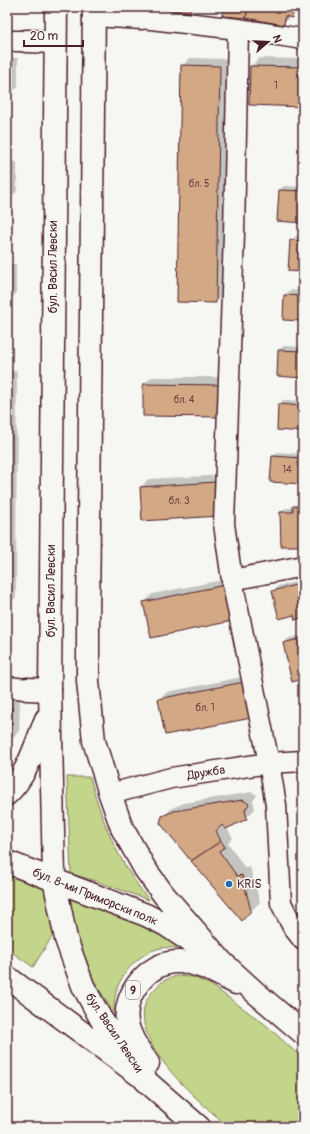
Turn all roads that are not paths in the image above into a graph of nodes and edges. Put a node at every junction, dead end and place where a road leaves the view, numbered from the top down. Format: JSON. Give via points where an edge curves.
{"nodes":[{"id":1,"x":56,"y":7,"type":"edge"},
{"id":2,"x":94,"y":11,"type":"edge"},
{"id":3,"x":142,"y":18,"type":"joint"},
{"id":4,"x":238,"y":29,"type":"junction"},
{"id":5,"x":303,"y":39,"type":"edge"},
{"id":6,"x":16,"y":41,"type":"edge"},
{"id":7,"x":55,"y":42,"type":"junction"},
{"id":8,"x":303,"y":566,"type":"edge"},
{"id":9,"x":232,"y":580,"type":"junction"},
{"id":10,"x":17,"y":688,"type":"edge"},
{"id":11,"x":50,"y":699,"type":"junction"},
{"id":12,"x":303,"y":761,"type":"edge"},
{"id":13,"x":269,"y":763,"type":"junction"},
{"id":14,"x":7,"y":794,"type":"edge"},
{"id":15,"x":110,"y":794,"type":"junction"},
{"id":16,"x":7,"y":862,"type":"edge"},
{"id":17,"x":54,"y":879,"type":"junction"},
{"id":18,"x":303,"y":940,"type":"edge"},
{"id":19,"x":222,"y":962,"type":"junction"},
{"id":20,"x":7,"y":977,"type":"edge"},
{"id":21,"x":256,"y":993,"type":"junction"},
{"id":22,"x":303,"y":1033,"type":"edge"},
{"id":23,"x":146,"y":1081,"type":"junction"},
{"id":24,"x":191,"y":1120,"type":"edge"}],
"edges":[{"from":1,"to":7,"type":"main road","name":"бул. Васил Левски"},
{"from":2,"to":3,"type":"main road"},
{"from":2,"to":15,"type":"main road","via":[[88,681],[94,741]]},
{"from":3,"to":4,"type":"street"},
{"from":4,"to":5,"type":"street"},
{"from":4,"to":9,"type":"street","via":[[224,524]]},
{"from":6,"to":7,"type":"main road"},
{"from":7,"to":11,"type":"main road","name":"бул. Васил Левски"},
{"from":8,"to":9,"type":"street"},
{"from":9,"to":13,"type":"street"},
{"from":10,"to":11,"type":"main road"},
{"from":11,"to":14,"type":"main road","via":[[35,747],[17,782]]},
{"from":11,"to":17,"type":"main road","name":"бул. Васил Левски"},
{"from":12,"to":13,"type":"street","name":"Дружба"},
{"from":13,"to":15,"type":"street","name":"Дружба","via":[[171,778]]},
{"from":13,"to":18,"type":"street","via":[[276,805],[281,902],[293,927]]},
{"from":15,"to":19,"type":"main road","via":[[122,828],[145,869]]},
{"from":16,"to":17,"type":"main road","name":"бул. 8-ми Приморски полк"},
{"from":17,"to":19,"type":"main road","name":"бул. 8-ми Приморски полк","via":[[146,915],[166,925]]},
{"from":17,"to":23,"type":"main road","name":"бул. Васил Левски","via":[[66,939],[83,986],[101,1018]]},
{"from":19,"to":21,"type":"main road"},
{"from":20,"to":23,"type":"main road"},
{"from":21,"to":22,"type":"main road","number":"9"},
{"from":21,"to":24,"type":"main road","number":"9","via":[[191,963],[175,962],[145,974],[134,989],[128,1006],[127,1023],[134,1041]]},
{"from":23,"to":24,"type":"main road","name":"бул. Васил Левски"}]}
